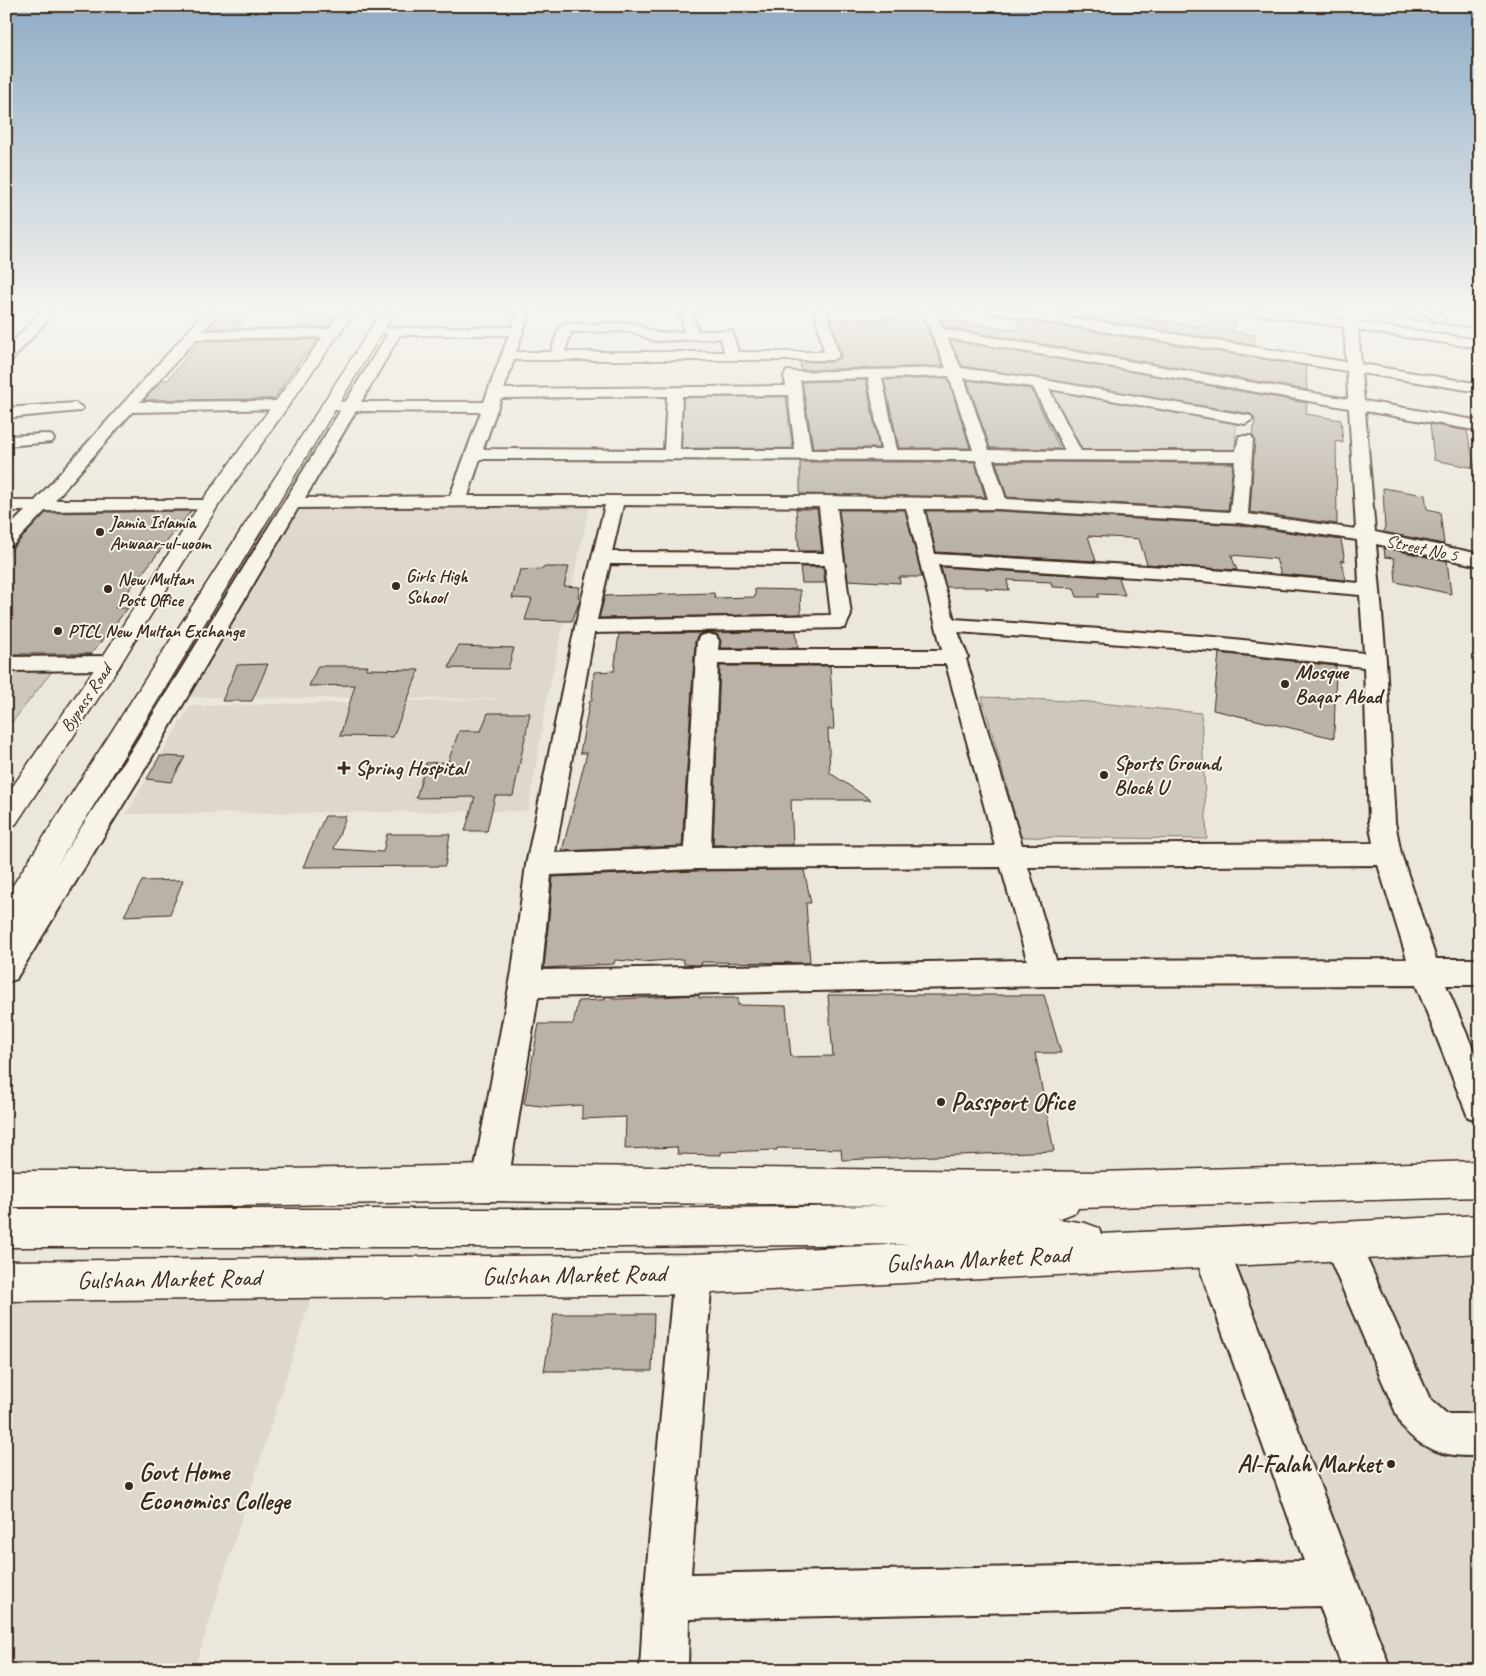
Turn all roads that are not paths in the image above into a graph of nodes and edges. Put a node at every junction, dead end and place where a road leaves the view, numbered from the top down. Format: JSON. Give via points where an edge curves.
{"nodes":[{"id":1,"x":146,"y":386,"type":"edge"},
{"id":2,"x":295,"y":386,"type":"edge"},
{"id":3,"x":349,"y":386,"type":"edge"},
{"id":4,"x":353,"y":386,"type":"edge"},
{"id":5,"x":497,"y":386,"type":"edge"},
{"id":6,"x":751,"y":386,"type":"edge"},
{"id":7,"x":793,"y":386,"type":"edge"},
{"id":8,"x":877,"y":386,"type":"edge"},
{"id":9,"x":960,"y":386,"type":"edge"},
{"id":10,"x":1040,"y":386,"type":"edge"},
{"id":11,"x":1056,"y":386,"type":"edge"},
{"id":12,"x":1246,"y":386,"type":"edge"},
{"id":13,"x":1356,"y":386,"type":"edge"},
{"id":14,"x":1250,"y":387,"type":"junction"},
{"id":15,"x":675,"y":392,"type":"junction"},
{"id":16,"x":493,"y":400,"type":"junction"},
{"id":17,"x":1357,"y":405,"type":"junction"},
{"id":18,"x":280,"y":406,"type":"junction"},
{"id":19,"x":341,"y":406,"type":"junction"},
{"id":20,"x":128,"y":407,"type":"junction"},
{"id":21,"x":75,"y":408,"type":"dead end"},
{"id":22,"x":6,"y":413,"type":"edge"},
{"id":23,"x":1245,"y":419,"type":"junction"},
{"id":24,"x":1479,"y":427,"type":"edge"},
{"id":25,"x":46,"y":438,"type":"dead end"},
{"id":26,"x":6,"y":440,"type":"edge"},
{"id":27,"x":474,"y":454,"type":"junction"},
{"id":28,"x":672,"y":454,"type":"junction"},
{"id":29,"x":804,"y":455,"type":"junction"},
{"id":30,"x":890,"y":455,"type":"junction"},
{"id":31,"x":983,"y":456,"type":"junction"},
{"id":32,"x":1244,"y":456,"type":"junction"},
{"id":33,"x":1076,"y":457,"type":"junction"},
{"id":34,"x":615,"y":500,"type":"junction"},
{"id":35,"x":457,"y":501,"type":"junction"},
{"id":36,"x":828,"y":501,"type":"junction"},
{"id":37,"x":914,"y":502,"type":"junction"},
{"id":38,"x":291,"y":503,"type":"junction"},
{"id":39,"x":998,"y":504,"type":"junction"},
{"id":40,"x":41,"y":505,"type":"junction"},
{"id":41,"x":208,"y":505,"type":"junction"},
{"id":42,"x":6,"y":506,"type":"edge"},
{"id":43,"x":1239,"y":518,"type":"junction"},
{"id":44,"x":1364,"y":536,"type":"junction"},
{"id":45,"x":6,"y":541,"type":"edge"},
{"id":46,"x":603,"y":558,"type":"junction"},
{"id":47,"x":835,"y":559,"type":"junction"},
{"id":48,"x":928,"y":559,"type":"junction"},
{"id":49,"x":1480,"y":560,"type":"edge"},
{"id":50,"x":1368,"y":590,"type":"junction"},
{"id":51,"x":827,"y":624,"type":"junction"},
{"id":52,"x":947,"y":624,"type":"junction"},
{"id":53,"x":709,"y":625,"type":"junction"},
{"id":54,"x":585,"y":627,"type":"junction"},
{"id":55,"x":707,"y":657,"type":"junction"},
{"id":56,"x":830,"y":657,"type":"junction"},
{"id":57,"x":957,"y":657,"type":"junction"},
{"id":58,"x":1375,"y":661,"type":"junction"},
{"id":59,"x":110,"y":663,"type":"junction"},
{"id":60,"x":6,"y":664,"type":"edge"},
{"id":61,"x":6,"y":817,"type":"edge"},
{"id":62,"x":1388,"y":854,"type":"junction"},
{"id":63,"x":1012,"y":857,"type":"junction"},
{"id":64,"x":697,"y":858,"type":"junction"},
{"id":65,"x":539,"y":865,"type":"junction"},
{"id":66,"x":44,"y":910,"type":"junction"},
{"id":67,"x":10,"y":915,"type":"edge"},
{"id":68,"x":6,"y":970,"type":"edge"},
{"id":69,"x":1426,"y":972,"type":"junction"},
{"id":70,"x":1480,"y":972,"type":"edge"},
{"id":71,"x":1045,"y":973,"type":"junction"},
{"id":72,"x":525,"y":984,"type":"junction"},
{"id":73,"x":1480,"y":1105,"type":"edge"},
{"id":74,"x":1480,"y":1179,"type":"edge"},
{"id":75,"x":490,"y":1183,"type":"junction"},
{"id":76,"x":6,"y":1189,"type":"edge"},
{"id":77,"x":1099,"y":1190,"type":"junction"},
{"id":78,"x":968,"y":1224,"type":"junction"},
{"id":79,"x":6,"y":1228,"type":"edge"},
{"id":80,"x":1480,"y":1234,"type":"edge"},
{"id":81,"x":1340,"y":1241,"type":"junction"},
{"id":82,"x":1210,"y":1247,"type":"junction"},
{"id":83,"x":1140,"y":1251,"type":"junction"},
{"id":84,"x":693,"y":1274,"type":"junction"},
{"id":85,"x":6,"y":1281,"type":"edge"},
{"id":86,"x":1480,"y":1435,"type":"edge"},
{"id":87,"x":1334,"y":1583,"type":"junction"},
{"id":88,"x":667,"y":1597,"type":"junction"},
{"id":89,"x":664,"y":1670,"type":"edge"},
{"id":90,"x":1367,"y":1670,"type":"edge"}],
"edges":[{"from":1,"to":20,"type":"street"},
{"from":2,"to":18,"type":"main road","name":"Bypass Road"},
{"from":3,"to":19,"type":"main road"},
{"from":4,"to":19,"type":"street"},
{"from":5,"to":16,"type":"street"},
{"from":6,"to":15,"type":"street"},
{"from":7,"to":29,"type":"street"},
{"from":8,"to":30,"type":"street"},
{"from":9,"to":31,"type":"street"},
{"from":10,"to":33,"type":"street"},
{"from":11,"to":23,"type":"street"},
{"from":12,"to":14,"type":"street"},
{"from":13,"to":17,"type":"street"},
{"from":14,"to":17,"type":"street"},
{"from":14,"to":23,"type":"street"},
{"from":15,"to":16,"type":"street"},
{"from":15,"to":28,"type":"street"},
{"from":16,"to":19,"type":"street"},
{"from":16,"to":27,"type":"street"},
{"from":17,"to":24,"type":"street"},
{"from":17,"to":44,"type":"street"},
{"from":18,"to":20,"type":"street"},
{"from":18,"to":41,"type":"main road","name":"Bypass Road"},
{"from":19,"to":38,"type":"street"},
{"from":19,"to":67,"type":"main road"},
{"from":20,"to":40,"type":"street"},
{"from":21,"to":22,"type":"street"},
{"from":23,"to":32,"type":"street"},
{"from":25,"to":26,"type":"street"},
{"from":27,"to":28,"type":"street"},
{"from":27,"to":35,"type":"street"},
{"from":28,"to":29,"type":"street"},
{"from":29,"to":30,"type":"street"},
{"from":30,"to":31,"type":"street"},
{"from":31,"to":33,"type":"street"},
{"from":31,"to":39,"type":"street"},
{"from":32,"to":33,"type":"street"},
{"from":32,"to":43,"type":"street"},
{"from":34,"to":35,"type":"street","name":"Street No 5"},
{"from":34,"to":36,"type":"street","name":"Street No 5"},
{"from":34,"to":46,"type":"street"},
{"from":35,"to":38,"type":"street","name":"Street No 5"},
{"from":36,"to":37,"type":"street","name":"Street No 5"},
{"from":36,"to":47,"type":"street"},
{"from":37,"to":39,"type":"street","name":"Street No 5"},
{"from":37,"to":48,"type":"street"},
{"from":38,"to":66,"type":"street"},
{"from":39,"to":43,"type":"street","name":"Street No 5"},
{"from":40,"to":41,"type":"street"},
{"from":40,"to":42,"type":"street"},
{"from":40,"to":45,"type":"street"},
{"from":41,"to":59,"type":"main road","name":"Bypass Road"},
{"from":43,"to":44,"type":"street","name":"Street No 5"},
{"from":44,"to":49,"type":"street","name":"Street No 5"},
{"from":44,"to":50,"type":"street"},
{"from":46,"to":47,"type":"street"},
{"from":46,"to":54,"type":"street"},
{"from":47,"to":51,"type":"street","via":[[841,620]]},
{"from":48,"to":50,"type":"street","via":[[1201,575]]},
{"from":48,"to":52,"type":"street"},
{"from":50,"to":58,"type":"street"},
{"from":51,"to":53,"type":"street"},
{"from":51,"to":56,"type":"street"},
{"from":52,"to":57,"type":"street"},
{"from":52,"to":58,"type":"street","via":[[1166,638]]},
{"from":53,"to":54,"type":"street"},
{"from":53,"to":55,"type":"street"},
{"from":54,"to":65,"type":"street"},
{"from":55,"to":56,"type":"street"},
{"from":55,"to":64,"type":"street"},
{"from":56,"to":57,"type":"street"},
{"from":57,"to":63,"type":"street"},
{"from":58,"to":62,"type":"street","via":[[1382,822]]},
{"from":59,"to":60,"type":"street"},
{"from":59,"to":61,"type":"main road","name":"Bypass Road"},
{"from":62,"to":63,"type":"street"},
{"from":62,"to":69,"type":"street"},
{"from":63,"to":64,"type":"street"},
{"from":63,"to":71,"type":"street"},
{"from":64,"to":65,"type":"street"},
{"from":65,"to":72,"type":"street"},
{"from":66,"to":67,"type":"street"},
{"from":66,"to":68,"type":"street"},
{"from":69,"to":70,"type":"street"},
{"from":69,"to":71,"type":"street"},
{"from":69,"to":73,"type":"street"},
{"from":71,"to":72,"type":"street"},
{"from":72,"to":75,"type":"street"},
{"from":74,"to":77,"type":"main road","name":"Gulshan Market Road"},
{"from":75,"to":76,"type":"main road","name":"Gulshan Market Road"},
{"from":75,"to":77,"type":"main road","name":"Gulshan Market Road"},
{"from":77,"to":78,"type":"main road","name":"Gulshan Market Road"},
{"from":78,"to":79,"type":"main road","name":"Gulshan Market Road","via":[[624,1228]]},
{"from":78,"to":83,"type":"main road","name":"Gulshan Market Road"},
{"from":80,"to":81,"type":"main road","name":"Gulshan Market Road"},
{"from":81,"to":82,"type":"main road","name":"Gulshan Market Road"},
{"from":81,"to":86,"type":"street","via":[[1416,1413],[1430,1430],[1448,1436]]},
{"from":82,"to":83,"type":"main road","name":"Gulshan Market Road"},
{"from":82,"to":87,"type":"street"},
{"from":83,"to":84,"type":"main road","name":"Gulshan Market Road"},
{"from":84,"to":85,"type":"main road","name":"Gulshan Market Road"},
{"from":84,"to":88,"type":"street"},
{"from":87,"to":88,"type":"street"},
{"from":87,"to":90,"type":"street"},
{"from":88,"to":89,"type":"street"}]}
